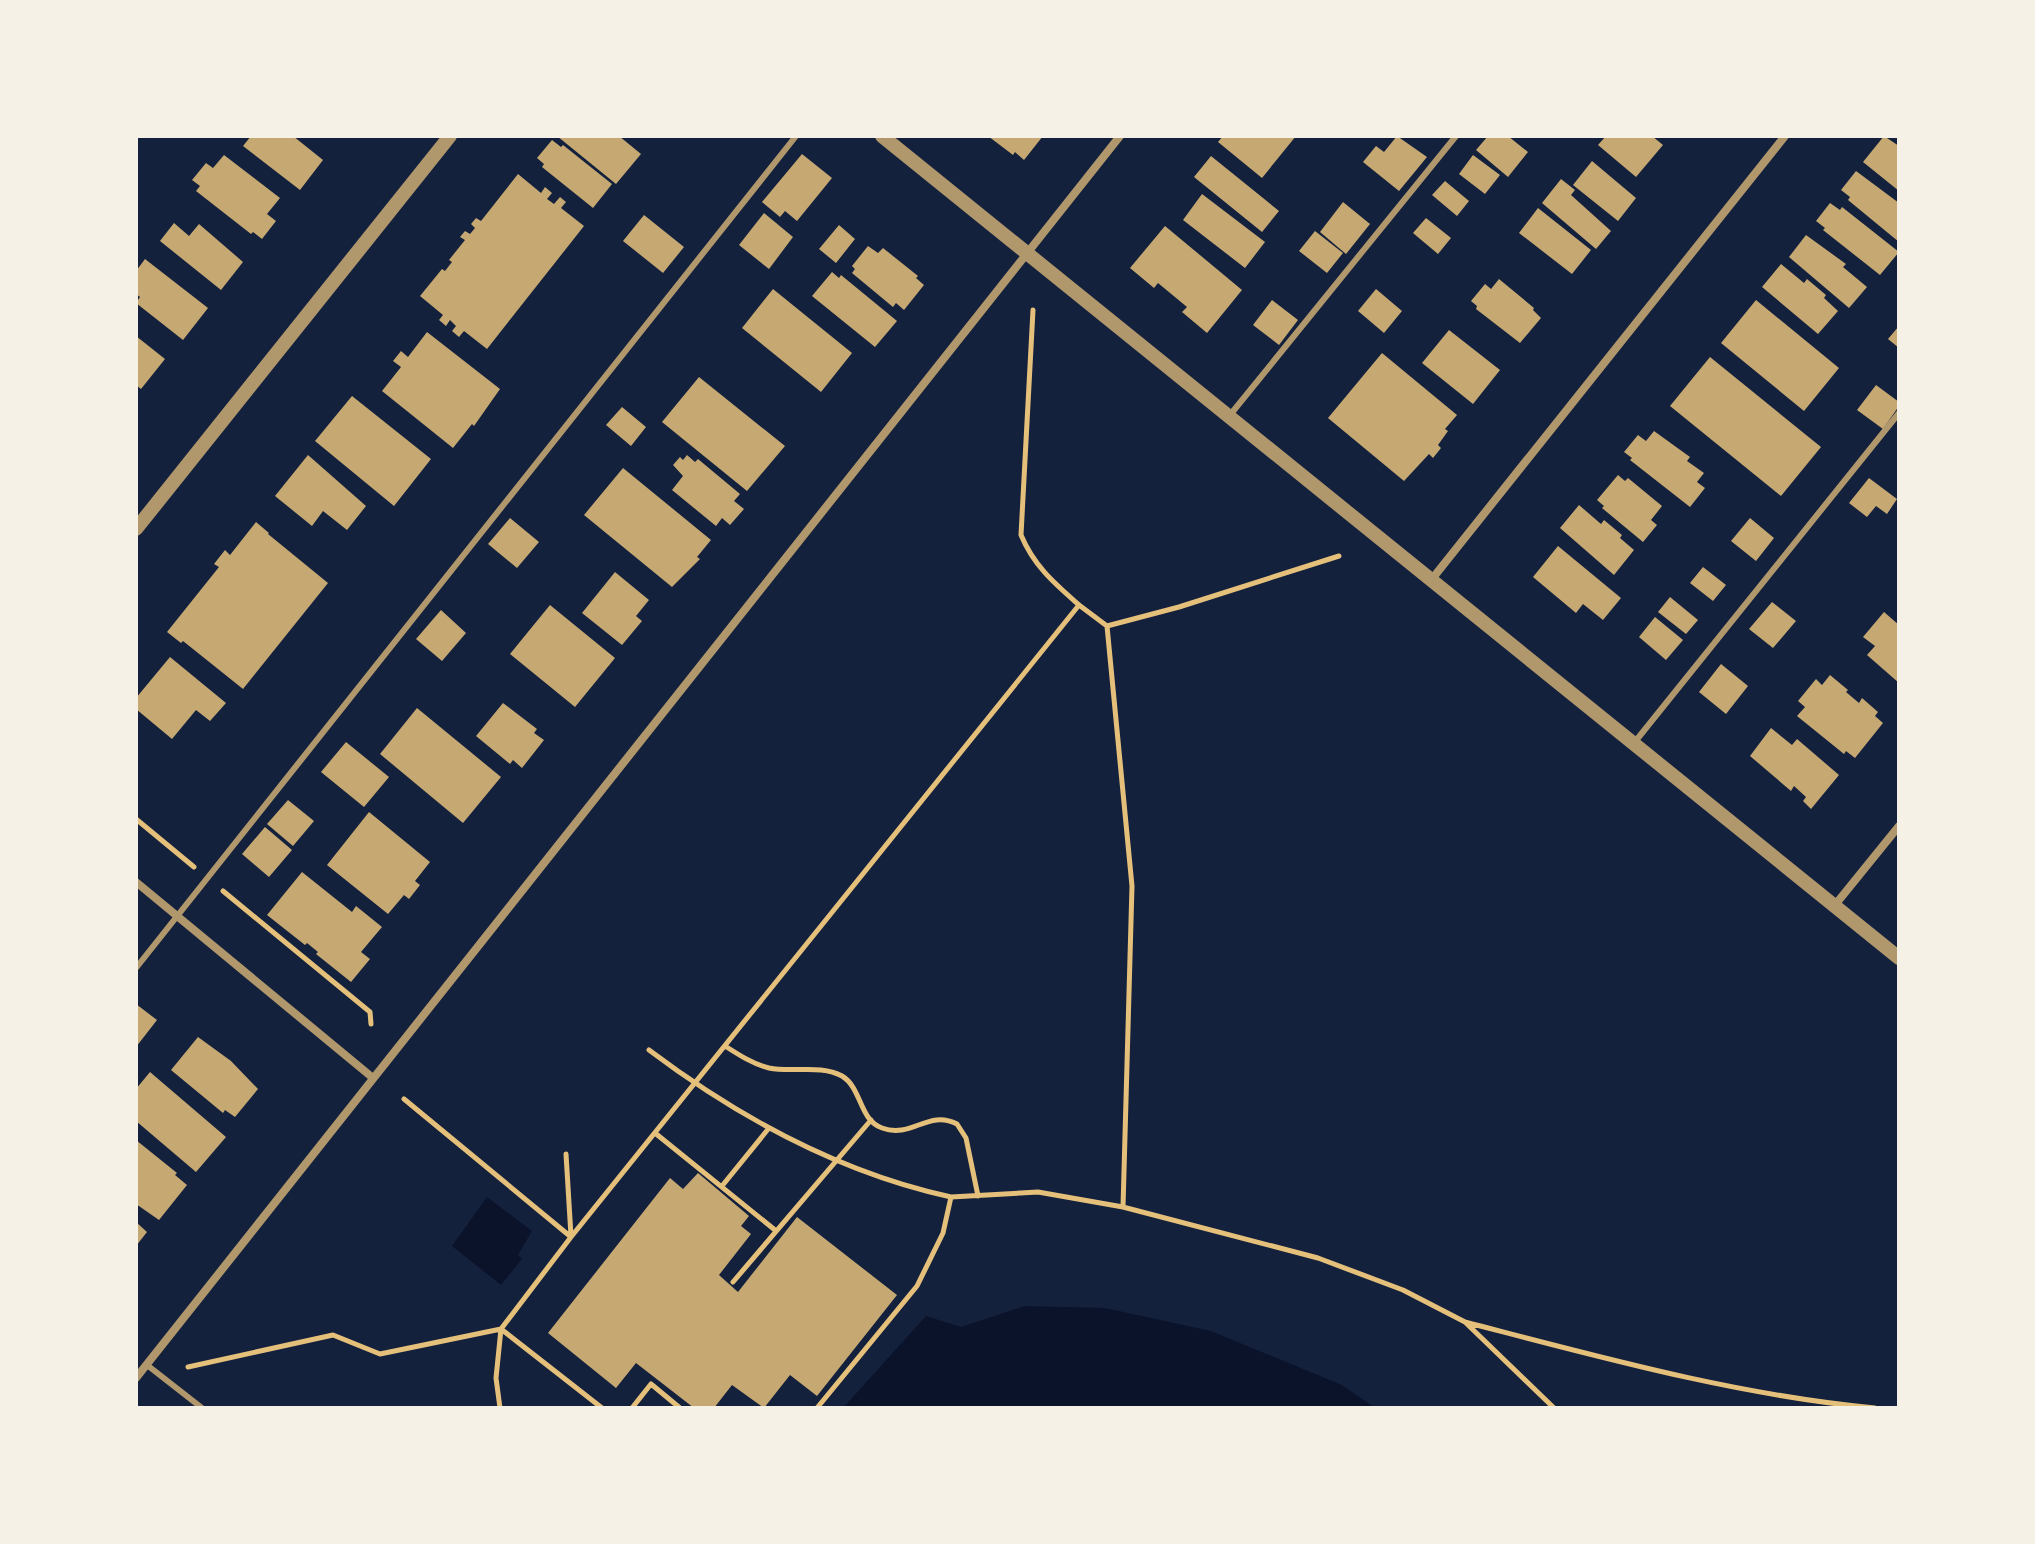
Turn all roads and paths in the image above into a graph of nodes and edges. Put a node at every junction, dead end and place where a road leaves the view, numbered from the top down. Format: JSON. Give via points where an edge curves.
{"nodes":[{"id":1,"x":450,"y":136,"type":"edge"},
{"id":2,"x":796,"y":136,"type":"edge"},
{"id":3,"x":882,"y":136,"type":"edge"},
{"id":4,"x":1120,"y":136,"type":"edge"},
{"id":5,"x":1456,"y":136,"type":"edge"},
{"id":6,"x":1785,"y":136,"type":"edge"},
{"id":7,"x":1027,"y":252,"type":"junction"},
{"id":8,"x":1033,"y":310,"type":"dead end"},
{"id":9,"x":1899,"y":413,"type":"edge"},
{"id":10,"x":1230,"y":415,"type":"junction"},
{"id":11,"x":136,"y":529,"type":"edge"},
{"id":12,"x":1339,"y":556,"type":"dead end"},
{"id":13,"x":1432,"y":579,"type":"junction"},
{"id":14,"x":1079,"y":605,"type":"junction"},
{"id":15,"x":1107,"y":626,"type":"junction"},
{"id":16,"x":1634,"y":743,"type":"junction"},
{"id":17,"x":136,"y":819,"type":"edge"},
{"id":18,"x":1899,"y":826,"type":"edge"},
{"id":19,"x":208,"y":879,"type":"junction"},
{"id":20,"x":136,"y":882,"type":"edge"},
{"id":21,"x":1835,"y":905,"type":"junction"},
{"id":22,"x":178,"y":917,"type":"junction"},
{"id":23,"x":1899,"y":958,"type":"edge"},
{"id":24,"x":136,"y":968,"type":"edge"},
{"id":25,"x":371,"y":1024,"type":"dead end"},
{"id":26,"x":725,"y":1046,"type":"junction"},
{"id":27,"x":649,"y":1050,"type":"dead end"},
{"id":28,"x":373,"y":1078,"type":"junction"},
{"id":29,"x":695,"y":1084,"type":"junction"},
{"id":30,"x":404,"y":1099,"type":"dead end"},
{"id":31,"x":871,"y":1120,"type":"junction"},
{"id":32,"x":769,"y":1128,"type":"junction"},
{"id":33,"x":655,"y":1133,"type":"junction"},
{"id":34,"x":566,"y":1154,"type":"dead end"},
{"id":35,"x":837,"y":1160,"type":"junction"},
{"id":36,"x":722,"y":1186,"type":"junction"},
{"id":37,"x":978,"y":1196,"type":"junction"},
{"id":38,"x":951,"y":1197,"type":"junction"},
{"id":39,"x":1123,"y":1207,"type":"junction"},
{"id":40,"x":775,"y":1230,"type":"junction"},
{"id":41,"x":571,"y":1237,"type":"junction"},
{"id":42,"x":733,"y":1282,"type":"dead end"},
{"id":43,"x":1465,"y":1322,"type":"junction"},
{"id":44,"x":501,"y":1329,"type":"junction"},
{"id":45,"x":147,"y":1365,"type":"junction"},
{"id":46,"x":188,"y":1367,"type":"dead end"},
{"id":47,"x":136,"y":1378,"type":"edge"},
{"id":48,"x":202,"y":1408,"type":"edge"},
{"id":49,"x":500,"y":1408,"type":"edge"},
{"id":50,"x":602,"y":1408,"type":"edge"},
{"id":51,"x":632,"y":1408,"type":"edge"},
{"id":52,"x":680,"y":1408,"type":"edge"},
{"id":53,"x":817,"y":1408,"type":"edge"},
{"id":54,"x":1554,"y":1408,"type":"edge"},
{"id":55,"x":1875,"y":1408,"type":"edge"}],
"edges":[{"from":1,"to":11,"type":"street"},
{"from":2,"to":19,"type":"lane"},
{"from":3,"to":7,"type":"street"},
{"from":4,"to":7,"type":"street"},
{"from":5,"to":10,"type":"lane"},
{"from":6,"to":13,"type":"street"},
{"from":7,"to":10,"type":"street"},
{"from":7,"to":28,"type":"street"},
{"from":8,"to":14,"type":"path","via":[[1021,535],[1044,574]]},
{"from":9,"to":16,"type":"lane"},
{"from":10,"to":13,"type":"street"},
{"from":12,"to":15,"type":"path"},
{"from":13,"to":16,"type":"street"},
{"from":14,"to":15,"type":"path"},
{"from":14,"to":26,"type":"path"},
{"from":15,"to":39,"type":"path","via":[[1132,886]]},
{"from":16,"to":21,"type":"street"},
{"from":17,"to":19,"type":"path"},
{"from":18,"to":21,"type":"street"},
{"from":19,"to":22,"type":"lane"},
{"from":19,"to":25,"type":"path","via":[[370,1012]]},
{"from":20,"to":22,"type":"street"},
{"from":21,"to":23,"type":"street"},
{"from":22,"to":24,"type":"lane"},
{"from":22,"to":28,"type":"street"},
{"from":26,"to":29,"type":"path"},
{"from":26,"to":31,"type":"path","via":[[770,1068],[822,1070],[844,1077]]},
{"from":27,"to":29,"type":"path"},
{"from":28,"to":45,"type":"street"},
{"from":29,"to":32,"type":"path"},
{"from":29,"to":33,"type":"path"},
{"from":30,"to":41,"type":"path"},
{"from":31,"to":35,"type":"path"},
{"from":31,"to":37,"type":"path","via":[[877,1127],[901,1131],[937,1118],[957,1124],[966,1138]]},
{"from":32,"to":35,"type":"path"},
{"from":32,"to":36,"type":"path"},
{"from":33,"to":36,"type":"path"},
{"from":33,"to":41,"type":"path"},
{"from":34,"to":41,"type":"path"},
{"from":35,"to":38,"type":"path","via":[[907,1187]]},
{"from":35,"to":40,"type":"path"},
{"from":36,"to":40,"type":"path"},
{"from":37,"to":38,"type":"path"},
{"from":37,"to":39,"type":"path","via":[[1038,1192]]},
{"from":38,"to":53,"type":"path","via":[[943,1233],[917,1286]]},
{"from":39,"to":43,"type":"path","via":[[1318,1258],[1403,1290]]},
{"from":40,"to":42,"type":"path"},
{"from":41,"to":44,"type":"path"},
{"from":43,"to":54,"type":"path"},
{"from":43,"to":55,"type":"path","via":[[1654,1370],[1816,1402]]},
{"from":44,"to":46,"type":"path","via":[[380,1354],[333,1335]]},
{"from":44,"to":49,"type":"path","via":[[496,1378]]},
{"from":44,"to":50,"type":"path"},
{"from":45,"to":47,"type":"street"},
{"from":45,"to":48,"type":"lane"},
{"from":51,"to":52,"type":"path","via":[[651,1384]]}]}
